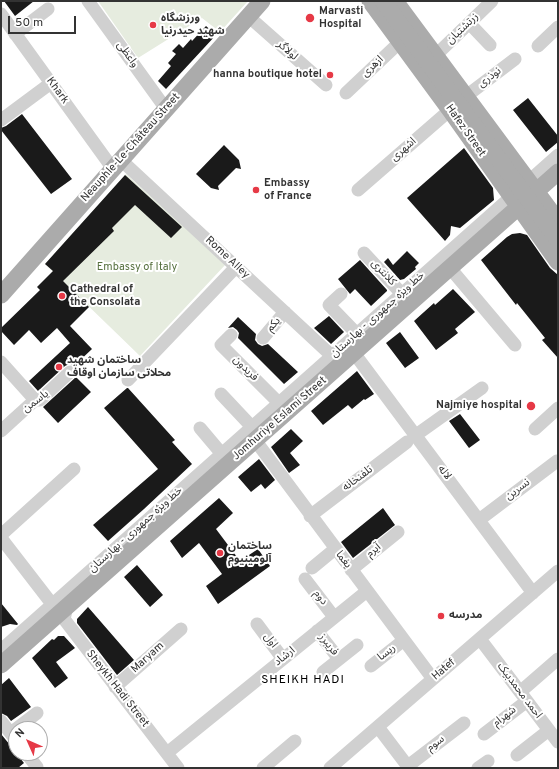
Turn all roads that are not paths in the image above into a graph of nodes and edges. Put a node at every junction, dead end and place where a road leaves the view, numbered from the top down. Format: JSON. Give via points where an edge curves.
{"nodes":[{"id":1,"x":88,"y":1,"type":"edge"},
{"id":2,"x":262,"y":1,"type":"edge"},
{"id":3,"x":370,"y":1,"type":"edge"},
{"id":4,"x":383,"y":1,"type":"edge"},
{"id":5,"x":395,"y":1,"type":"edge"},
{"id":6,"x":492,"y":1,"type":"edge"},
{"id":7,"x":48,"y":9,"type":"dead end"},
{"id":8,"x":1,"y":14,"type":"edge"},
{"id":9,"x":248,"y":16,"type":"junction"},
{"id":10,"x":470,"y":22,"type":"junction"},
{"id":11,"x":558,"y":27,"type":"edge"},
{"id":12,"x":15,"y":34,"type":"junction"},
{"id":13,"x":400,"y":42,"type":"junction"},
{"id":14,"x":490,"y":45,"type":"dead end"},
{"id":15,"x":538,"y":46,"type":"dead end"},
{"id":16,"x":435,"y":56,"type":"junction"},
{"id":17,"x":515,"y":59,"type":"dead end"},
{"id":18,"x":51,"y":83,"type":"junction"},
{"id":19,"x":326,"y":86,"type":"dead end"},
{"id":20,"x":346,"y":93,"type":"dead end"},
{"id":21,"x":465,"y":97,"type":"junction"},
{"id":22,"x":166,"y":109,"type":"junction"},
{"id":23,"x":450,"y":110,"type":"junction"},
{"id":24,"x":1,"y":120,"type":"edge"},
{"id":25,"x":558,"y":155,"type":"edge"},
{"id":26,"x":117,"y":164,"type":"junction"},
{"id":27,"x":558,"y":172,"type":"edge"},
{"id":28,"x":532,"y":187,"type":"junction"},
{"id":29,"x":358,"y":190,"type":"dead end"},
{"id":30,"x":515,"y":202,"type":"junction"},
{"id":31,"x":558,"y":221,"type":"edge"},
{"id":32,"x":558,"y":240,"type":"edge"},
{"id":33,"x":364,"y":253,"type":"dead end"},
{"id":34,"x":557,"y":258,"type":"edge"},
{"id":35,"x":236,"y":267,"type":"junction"},
{"id":36,"x":450,"y":268,"type":"junction"},
{"id":37,"x":341,"y":294,"type":"dead end"},
{"id":38,"x":1,"y":295,"type":"edge"},
{"id":39,"x":406,"y":298,"type":"junction"},
{"id":40,"x":285,"y":312,"type":"junction"},
{"id":41,"x":231,"y":334,"type":"dead end"},
{"id":42,"x":263,"y":338,"type":"dead end"},
{"id":43,"x":515,"y":345,"type":"dead end"},
{"id":44,"x":350,"y":350,"type":"junction"},
{"id":45,"x":1,"y":362,"type":"edge"},
{"id":46,"x":70,"y":372,"type":"dead end"},
{"id":47,"x":128,"y":380,"type":"dead end"},
{"id":48,"x":482,"y":388,"type":"dead end"},
{"id":49,"x":221,"y":394,"type":"dead end"},
{"id":50,"x":35,"y":400,"type":"junction"},
{"id":51,"x":283,"y":407,"type":"junction"},
{"id":52,"x":558,"y":408,"type":"edge"},
{"id":53,"x":200,"y":428,"type":"dead end"},
{"id":54,"x":535,"y":428,"type":"dead end"},
{"id":55,"x":1,"y":431,"type":"edge"},
{"id":56,"x":256,"y":434,"type":"junction"},
{"id":57,"x":411,"y":439,"type":"junction"},
{"id":58,"x":226,"y":459,"type":"junction"},
{"id":59,"x":557,"y":461,"type":"dead end"},
{"id":60,"x":74,"y":469,"type":"dead end"},
{"id":61,"x":310,"y":516,"type":"junction"},
{"id":62,"x":479,"y":520,"type":"junction"},
{"id":63,"x":398,"y":532,"type":"dead end"},
{"id":64,"x":1,"y":537,"type":"edge"},
{"id":65,"x":335,"y":549,"type":"junction"},
{"id":66,"x":351,"y":570,"type":"junction"},
{"id":67,"x":558,"y":571,"type":"edge"},
{"id":68,"x":367,"y":591,"type":"junction"},
{"id":69,"x":533,"y":593,"type":"junction"},
{"id":70,"x":60,"y":608,"type":"junction"},
{"id":71,"x":334,"y":617,"type":"junction"},
{"id":72,"x":257,"y":624,"type":"dead end"},
{"id":73,"x":181,"y":628,"type":"dead end"},
{"id":74,"x":317,"y":631,"type":"junction"},
{"id":75,"x":480,"y":639,"type":"junction"},
{"id":76,"x":404,"y":640,"type":"junction"},
{"id":77,"x":357,"y":645,"type":"dead end"},
{"id":78,"x":1,"y":650,"type":"edge"},
{"id":79,"x":558,"y":658,"type":"edge"},
{"id":80,"x":283,"y":659,"type":"junction"},
{"id":81,"x":339,"y":659,"type":"junction"},
{"id":82,"x":1,"y":665,"type":"edge"},
{"id":83,"x":371,"y":666,"type":"dead end"},
{"id":84,"x":323,"y":672,"type":"dead end"},
{"id":85,"x":433,"y":679,"type":"junction"},
{"id":86,"x":116,"y":687,"type":"junction"},
{"id":87,"x":523,"y":696,"type":"junction"},
{"id":88,"x":37,"y":713,"type":"dead end"},
{"id":89,"x":28,"y":721,"type":"edge"},
{"id":90,"x":464,"y":723,"type":"dead end"},
{"id":91,"x":378,"y":727,"type":"junction"},
{"id":92,"x":484,"y":734,"type":"dead end"},
{"id":93,"x":555,"y":736,"type":"edge"},
{"id":94,"x":295,"y":740,"type":"dead end"},
{"id":95,"x":167,"y":753,"type":"junction"},
{"id":96,"x":517,"y":755,"type":"dead end"},
{"id":97,"x":408,"y":767,"type":"edge"},
{"id":98,"x":178,"y":768,"type":"edge"},
{"id":99,"x":263,"y":768,"type":"edge"},
{"id":100,"x":330,"y":768,"type":"edge"}],
"edges":[{"from":1,"to":22,"type":"street","name":"واعظی"},
{"from":2,"to":9,"type":"main road","name":"Neauphle-Le-Château Street"},
{"from":3,"to":13,"type":"main road","name":"Hafez Street"},
{"from":4,"to":32,"type":"main road","name":"Hafez Street","bridge":true},
{"from":5,"to":16,"type":"main road","name":"Hafez Street"},
{"from":6,"to":10,"type":"street","name":"زرتشتیان"},
{"from":7,"to":12,"type":"street"},
{"from":8,"to":12,"type":"street","name":"Khark"},
{"from":9,"to":19,"type":"street","name":"لولاگر"},
{"from":9,"to":22,"type":"main road","name":"Neauphle-Le-Château Street"},
{"from":10,"to":14,"type":"street"},
{"from":10,"to":16,"type":"street","name":"زرتشتیان"},
{"from":11,"to":15,"type":"street"},
{"from":12,"to":18,"type":"street","name":"Khark"},
{"from":13,"to":20,"type":"street","name":"ازهری"},
{"from":13,"to":23,"type":"main road","name":"Hafez Street"},
{"from":16,"to":21,"type":"main road","name":"Hafez Street"},
{"from":17,"to":21,"type":"street","name":"نوذری"},
{"from":18,"to":24,"type":"street"},
{"from":18,"to":26,"type":"street","name":"Khark"},
{"from":21,"to":28,"type":"main road","name":"Hafez Street"},
{"from":22,"to":26,"type":"main road","name":"Neauphle-Le-Château Street"},
{"from":23,"to":29,"type":"street","name":"اشهری"},
{"from":23,"to":30,"type":"main road","name":"Hafez Street"},
{"from":25,"to":28,"type":"street"},
{"from":26,"to":35,"type":"street","name":"Rome Alley"},
{"from":26,"to":38,"type":"main road","name":"Neauphle-Le-Château Street"},
{"from":27,"to":28,"type":"main road","name":"Jomhuriye Eslami Street"},
{"from":28,"to":30,"type":"main road","name":"Jomhuriye Eslami Street"},
{"from":28,"to":31,"type":"main road","name":"Hafez Street"},
{"from":30,"to":34,"type":"main road","name":"Hafez Street"},
{"from":30,"to":36,"type":"main road","name":"Jomhuriye Eslami Street"},
{"from":30,"to":39,"type":"street","name":"خط ویژه جمهوری - بهارستان"},
{"from":33,"to":39,"type":"street","name":"کلانتری"},
{"from":35,"to":40,"type":"street","name":"Rome Alley"},
{"from":35,"to":47,"type":"street"},
{"from":36,"to":39,"type":"main road","name":"Jomhuriye Eslami Street"},
{"from":36,"to":43,"type":"street"},
{"from":37,"to":44,"type":"street","via":[[329,304]]},
{"from":39,"to":44,"type":"main road","name":"Jomhuriye Eslami Street"},
{"from":40,"to":42,"type":"street","name":"یکم"},
{"from":40,"to":44,"type":"street","name":"Rome Alley"},
{"from":41,"to":51,"type":"street","name":"فریدون","via":[[221,345]]},
{"from":44,"to":51,"type":"main road","name":"Jomhuriye Eslami Street"},
{"from":44,"to":57,"type":"street","name":"لاله"},
{"from":45,"to":50,"type":"street"},
{"from":46,"to":50,"type":"street","name":"یاسمن","via":[[40,400]]},
{"from":48,"to":57,"type":"street","name":"تلفنخانه"},
{"from":49,"to":56,"type":"street","name":"یغما"},
{"from":50,"to":55,"type":"street","name":"یاسمن"},
{"from":51,"to":56,"type":"main road","name":"Jomhuriye Eslami Street"},
{"from":52,"to":54,"type":"street"},
{"from":53,"to":58,"type":"street"},
{"from":56,"to":58,"type":"main road","name":"Jomhuriye Eslami Street"},
{"from":56,"to":61,"type":"street","name":"یغما"},
{"from":57,"to":61,"type":"street","name":"تلفنخانه"},
{"from":57,"to":62,"type":"street","name":"لاله"},
{"from":58,"to":70,"type":"main road","name":"Jomhuriye Eslami Street"},
{"from":59,"to":62,"type":"street","name":"نسرین"},
{"from":60,"to":64,"type":"street"},
{"from":61,"to":65,"type":"street","name":"یغما"},
{"from":62,"to":69,"type":"street","name":"لاله"},
{"from":63,"to":66,"type":"street","name":"آیرم"},
{"from":64,"to":70,"type":"street"},
{"from":65,"to":66,"type":"street","name":"یغما"},
{"from":65,"to":71,"type":"street","name":"دوم","via":[[308,573]]},
{"from":66,"to":68,"type":"street","name":"یغما"},
{"from":67,"to":69,"type":"street","name":"Hatef"},
{"from":68,"to":71,"type":"street","name":"ارشاد"},
{"from":68,"to":76,"type":"street","name":"یغما"},
{"from":69,"to":75,"type":"street","name":"Hatef"},
{"from":70,"to":78,"type":"street"},
{"from":70,"to":82,"type":"main road","name":"Jomhuriye Eslami Street"},
{"from":70,"to":86,"type":"street","name":"Sheykh Hadi Street","via":[[64,620]]},
{"from":71,"to":74,"type":"street","name":"ارشاد"},
{"from":72,"to":80,"type":"street","name":"اول"},
{"from":73,"to":86,"type":"street","name":"Maryam"},
{"from":74,"to":80,"type":"street","name":"ارشاد"},
{"from":74,"to":81,"type":"street","name":"فریبرز"},
{"from":75,"to":85,"type":"street","name":"Hatef"},
{"from":75,"to":87,"type":"street","name":"احمد محمدبیک"},
{"from":76,"to":83,"type":"street","name":"ریسا"},
{"from":76,"to":85,"type":"street","name":"یغما"},
{"from":77,"to":81,"type":"street"},
{"from":79,"to":87,"type":"street","name":"شهرام"},
{"from":80,"to":95,"type":"street","name":"ارشاد"},
{"from":81,"to":84,"type":"street"},
{"from":85,"to":91,"type":"street","name":"Hatef"},
{"from":86,"to":95,"type":"street","name":"Sheykh Hadi Street"},
{"from":87,"to":92,"type":"street","name":"شهرام"},
{"from":87,"to":93,"type":"street","name":"احمد محمدبیک"},
{"from":88,"to":89,"type":"street"},
{"from":90,"to":97,"type":"street","name":"سوم"},
{"from":91,"to":97,"type":"street"},
{"from":91,"to":100,"type":"street","name":"Hatef"},
{"from":93,"to":96,"type":"street"},
{"from":94,"to":99,"type":"street"},
{"from":95,"to":98,"type":"street","name":"Sheykh Hadi Street"}]}
